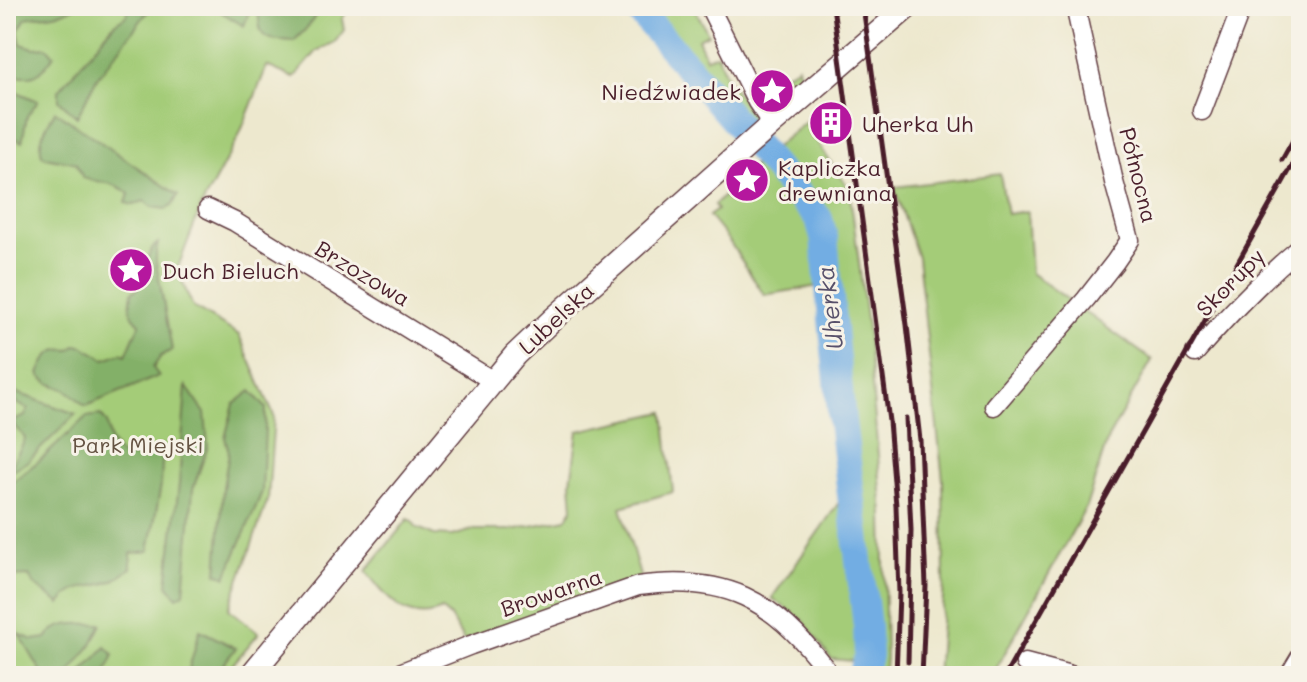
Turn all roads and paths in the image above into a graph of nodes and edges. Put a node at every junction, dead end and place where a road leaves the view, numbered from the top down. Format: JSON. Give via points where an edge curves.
{"nodes":[{"id":1,"x":709,"y":6,"type":"edge"},
{"id":2,"x":909,"y":6,"type":"edge"},
{"id":3,"x":1075,"y":6,"type":"edge"},
{"id":4,"x":1242,"y":6,"type":"edge"},
{"id":5,"x":1202,"y":111,"type":"dead end"},
{"id":6,"x":768,"y":128,"type":"junction"},
{"id":7,"x":208,"y":209,"type":"dead end"},
{"id":8,"x":1301,"y":247,"type":"edge"},
{"id":9,"x":1195,"y":353,"type":"dead end"},
{"id":10,"x":493,"y":381,"type":"junction"},
{"id":11,"x":994,"y":406,"type":"dead end"},
{"id":12,"x":1301,"y":656,"type":"edge"},
{"id":13,"x":1025,"y":663,"type":"dead end"},
{"id":14,"x":258,"y":673,"type":"edge"},
{"id":15,"x":392,"y":676,"type":"edge"},
{"id":16,"x":823,"y":676,"type":"edge"},
{"id":17,"x":1074,"y":676,"type":"edge"},
{"id":18,"x":1289,"y":676,"type":"edge"}],
"edges":[{"from":1,"to":6,"type":"street"},
{"from":2,"to":6,"type":"main road","name":"Lubelska"},
{"from":3,"to":11,"type":"street","name":"Północna","via":[[1130,240]]},
{"from":4,"to":5,"type":"street"},
{"from":6,"to":10,"type":"main road","name":"Lubelska","via":[[553,319]]},
{"from":7,"to":10,"type":"street","name":"Brzozowa"},
{"from":8,"to":9,"type":"street","name":"Skorupy"},
{"from":10,"to":14,"type":"main road","name":"Lubelska"},
{"from":12,"to":18,"type":"street"},
{"from":13,"to":17,"type":"street"},
{"from":15,"to":16,"type":"street","name":"Browarna","via":[[638,586],[667,582],[731,591],[757,602],[806,643],[825,668]]}]}
